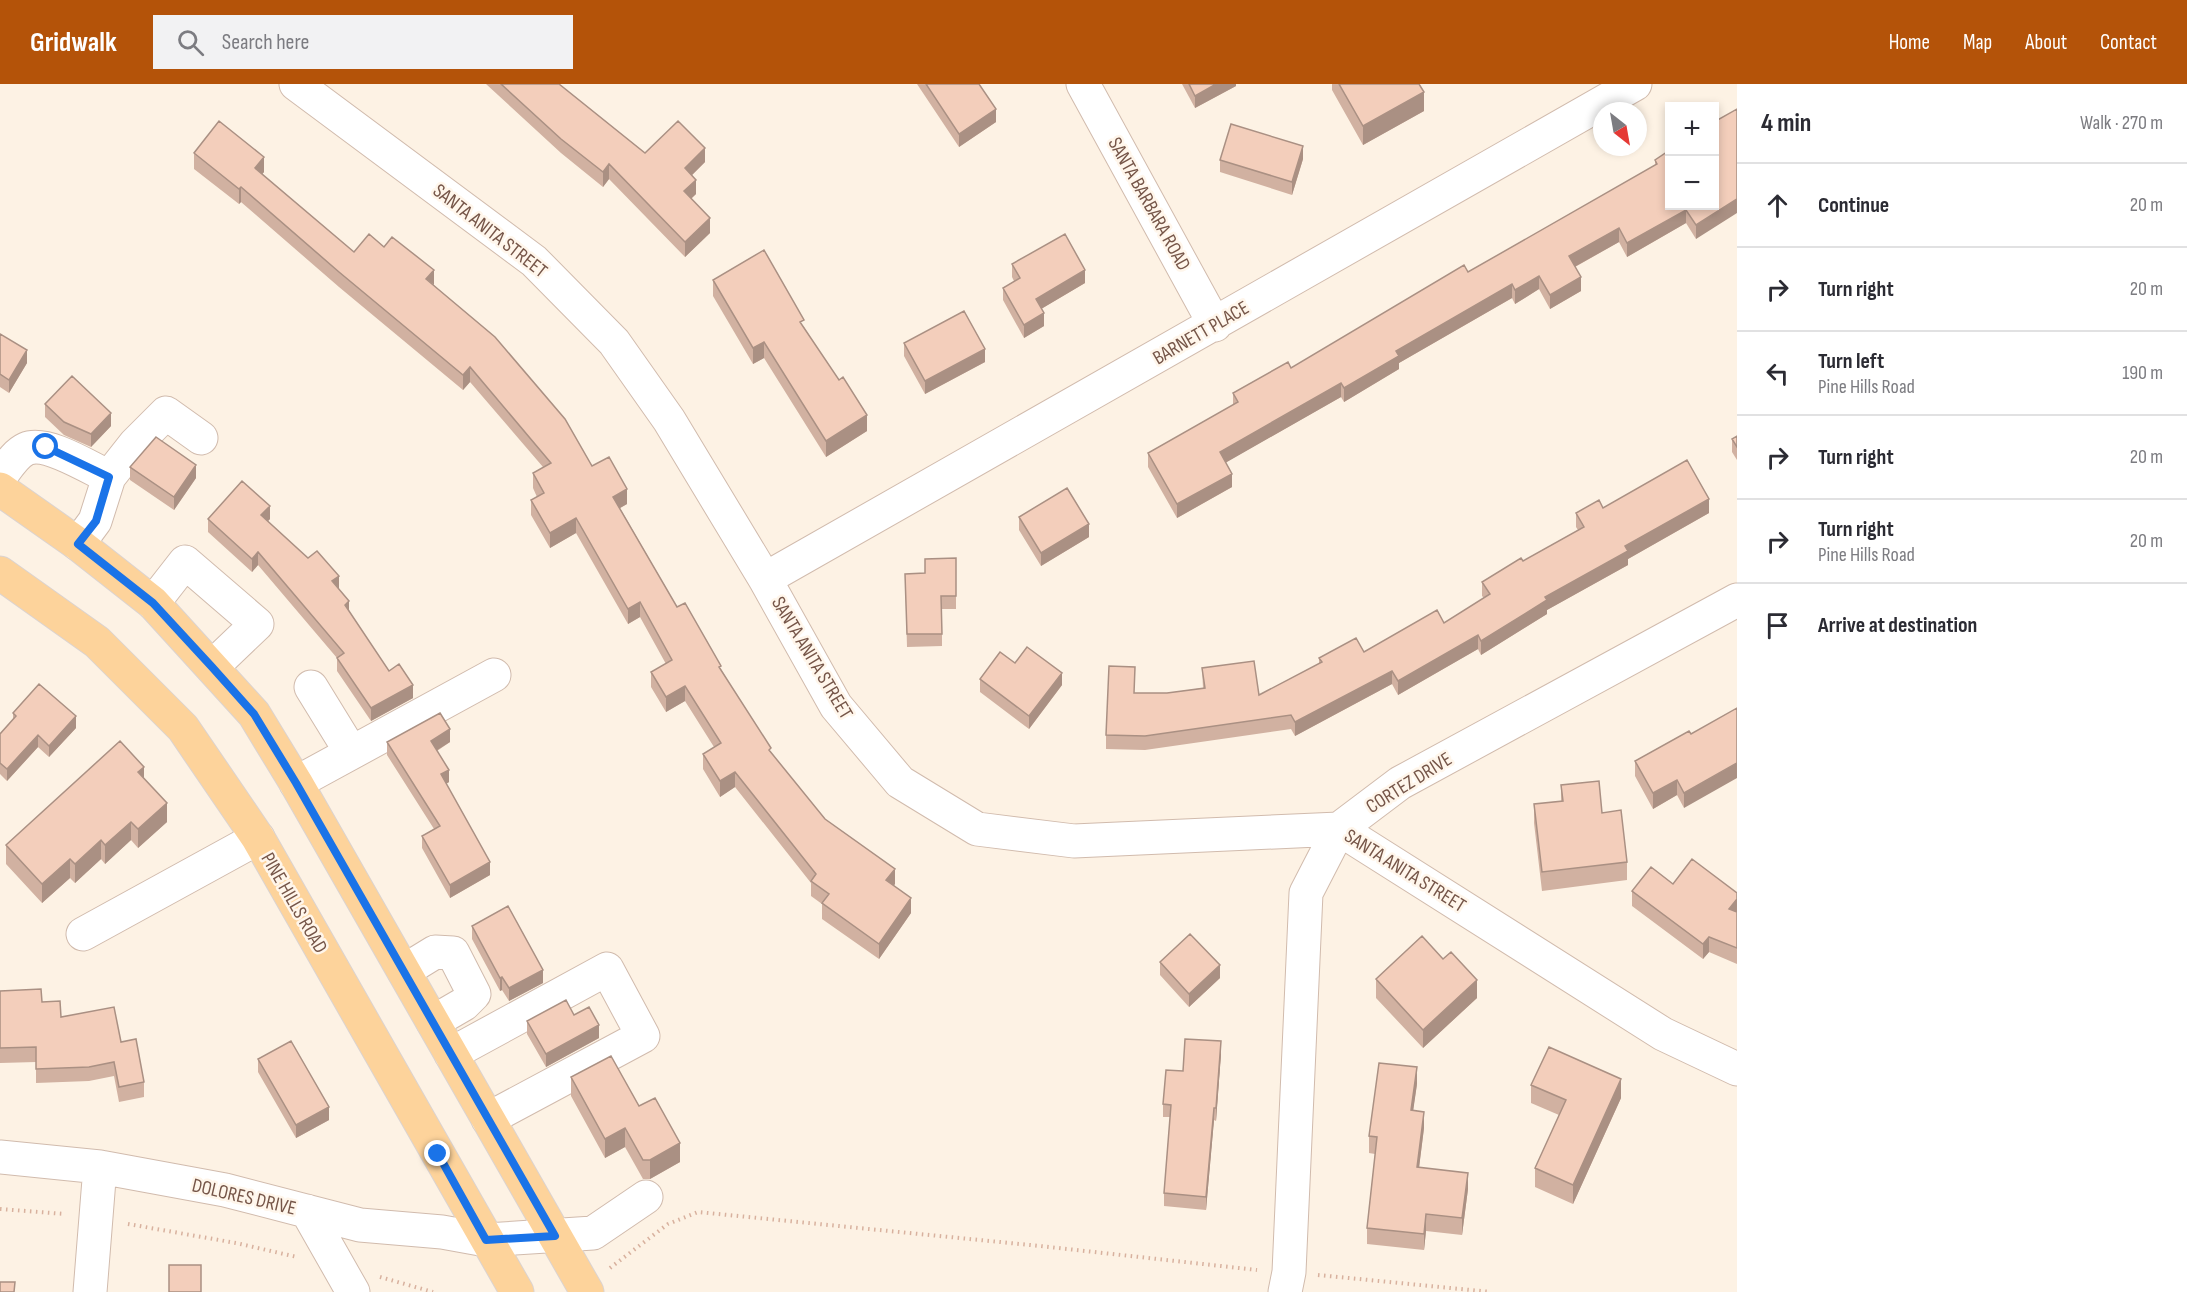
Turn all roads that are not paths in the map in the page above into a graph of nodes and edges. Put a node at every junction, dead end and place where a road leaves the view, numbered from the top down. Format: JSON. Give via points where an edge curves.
{"nodes":[{"id":1,"x":296,"y":84,"type":"edge"},
{"id":2,"x":1083,"y":84,"type":"edge"},
{"id":3,"x":1635,"y":84,"type":"edge"},
{"id":4,"x":1215,"y":325,"type":"junction"},
{"id":5,"x":201,"y":438,"type":"dead end"},
{"id":6,"x":0,"y":477,"type":"edge"},
{"id":7,"x":109,"y":477,"type":"junction"},
{"id":8,"x":0,"y":489,"type":"edge"},
{"id":9,"x":78,"y":544,"type":"junction"},
{"id":10,"x":0,"y":573,"type":"edge"},
{"id":11,"x":765,"y":579,"type":"junction"},
{"id":12,"x":1737,"y":600,"type":"edge"},
{"id":13,"x":153,"y":603,"type":"junction"},
{"id":14,"x":212,"y":667,"type":"junction"},
{"id":15,"x":494,"y":675,"type":"dead end"},
{"id":16,"x":311,"y":687,"type":"dead end"},
{"id":17,"x":351,"y":752,"type":"junction"},
{"id":18,"x":296,"y":783,"type":"junction"},
{"id":19,"x":1339,"y":829,"type":"junction"},
{"id":20,"x":258,"y":838,"type":"junction"},
{"id":21,"x":83,"y":934,"type":"dead end"},
{"id":22,"x":404,"y":971,"type":"junction"},
{"id":23,"x":433,"y":1022,"type":"junction"},
{"id":24,"x":451,"y":1054,"type":"junction"},
{"id":25,"x":1737,"y":1069,"type":"edge"},
{"id":26,"x":488,"y":1119,"type":"junction"},
{"id":27,"x":0,"y":1157,"type":"edge"},
{"id":28,"x":100,"y":1167,"type":"junction"},
{"id":29,"x":645,"y":1197,"type":"dead end"},
{"id":30,"x":307,"y":1211,"type":"junction"},
{"id":31,"x":555,"y":1236,"type":"junction"},
{"id":32,"x":486,"y":1240,"type":"junction"},
{"id":33,"x":345,"y":1280,"type":"edge"},
{"id":34,"x":90,"y":1292,"type":"edge"},
{"id":35,"x":517,"y":1292,"type":"edge"},
{"id":36,"x":586,"y":1292,"type":"edge"},
{"id":37,"x":1285,"y":1292,"type":"edge"}],
"edges":[{"from":1,"to":11,"type":"street","name":"SANTA ANITA STREET","via":[[534,261],[614,342],[669,420]]},
{"from":2,"to":4,"type":"street","name":"SANTA BARBARA ROAD"},
{"from":3,"to":4,"type":"street","name":"BARNETT PLACE"},
{"from":4,"to":11,"type":"street","name":"BARNETT PLACE"},
{"from":5,"to":7,"type":"street","via":[[166,413]]},
{"from":6,"to":7,"type":"street","via":[[26,449],[46,447]]},
{"from":7,"to":9,"type":"street","via":[[96,521]]},
{"from":8,"to":9,"type":"main road"},
{"from":9,"to":13,"type":"main road"},
{"from":10,"to":20,"type":"main road","name":"PINE HILLS ROAD","via":[[97,642],[183,728]]},
{"from":11,"to":19,"type":"street","name":"SANTA ANITA STREET","via":[[836,705],[900,782],[977,829],[1074,842]]},
{"from":12,"to":19,"type":"street","name":"CORTEZ DRIVE","via":[[1400,783]]},
{"from":13,"to":14,"type":"main road"},
{"from":13,"to":14,"type":"street","via":[[185,562],[258,624]]},
{"from":14,"to":18,"type":"main road","via":[[254,714]]},
{"from":15,"to":17,"type":"street"},
{"from":16,"to":17,"type":"street"},
{"from":17,"to":18,"type":"street"},
{"from":18,"to":22,"type":"main road"},
{"from":19,"to":25,"type":"street","name":"SANTA ANITA STREET","via":[[1663,1034]]},
{"from":19,"to":37,"type":"street","name":"CORTEZ DRIVE","via":[[1306,893],[1290,1272]]},
{"from":20,"to":21,"type":"street"},
{"from":20,"to":32,"type":"main road","name":"PINE HILLS ROAD"},
{"from":22,"to":23,"type":"main road"},
{"from":22,"to":23,"type":"street","via":[[435,952],[453,953],[474,994]]},
{"from":23,"to":24,"type":"main road"},
{"from":24,"to":26,"type":"main road"},
{"from":24,"to":26,"type":"street","via":[[607,969],[643,1036]]},
{"from":26,"to":31,"type":"main road"},
{"from":27,"to":28,"type":"street","name":"DOLORES DRIVE"},
{"from":28,"to":30,"type":"street","name":"DOLORES DRIVE","via":[[225,1190]]},
{"from":28,"to":34,"type":"street"},
{"from":29,"to":31,"type":"street","name":"DOLORES DRIVE","via":[[593,1233]]},
{"from":30,"to":32,"type":"street","name":"DOLORES DRIVE","via":[[360,1225]]},
{"from":30,"to":33,"type":"street"},
{"from":31,"to":32,"type":"street","name":"DOLORES DRIVE"},
{"from":31,"to":36,"type":"main road"},
{"from":32,"to":35,"type":"main road","name":"PINE HILLS ROAD"}]}
